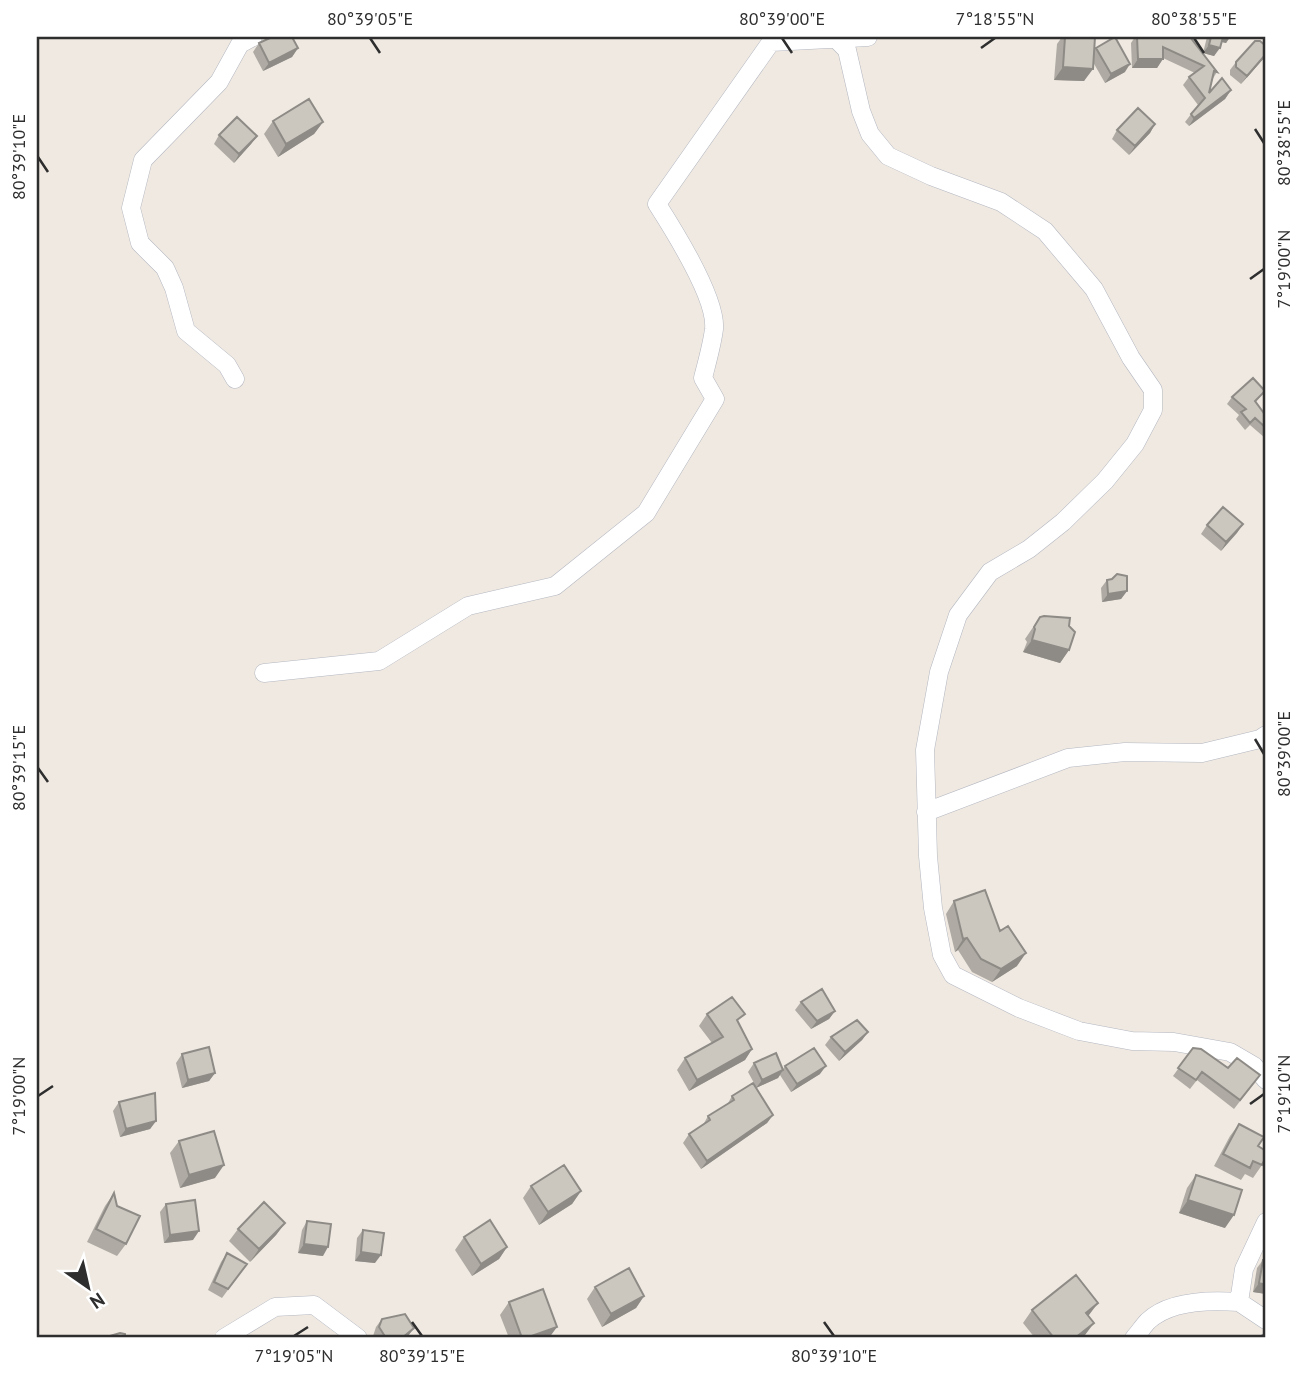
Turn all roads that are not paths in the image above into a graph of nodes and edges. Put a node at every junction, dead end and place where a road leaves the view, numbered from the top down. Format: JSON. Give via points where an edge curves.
{"nodes":[{"id":1,"x":253,"y":37,"type":"edge"},
{"id":2,"x":868,"y":37,"type":"edge"},
{"id":3,"x":836,"y":38,"type":"edge"},
{"id":4,"x":235,"y":379,"type":"dead end"},
{"id":5,"x":264,"y":673,"type":"dead end"},
{"id":6,"x":1266,"y":735,"type":"edge"},
{"id":7,"x":926,"y":812,"type":"junction"},
{"id":8,"x":1266,"y":1080,"type":"edge"},
{"id":9,"x":1266,"y":1222,"type":"edge"},
{"id":10,"x":1240,"y":1302,"type":"junction"},
{"id":11,"x":1266,"y":1320,"type":"edge"},
{"id":12,"x":224,"y":1338,"type":"edge"},
{"id":13,"x":358,"y":1338,"type":"edge"},
{"id":14,"x":1134,"y":1338,"type":"edge"}],
"edges":[{"from":1,"to":4,"type":"street","via":[[240,44],[219,82],[144,160],[131,208],[140,243],[165,268],[174,288],[186,331],[227,365]]},
{"from":2,"to":3,"type":"street"},
{"from":3,"to":5,"type":"street","via":[[771,42],[657,204],[686,250],[715,326],[703,378],[715,399],[646,513],[555,586],[468,606],[379,661]]},
{"from":3,"to":7,"type":"street","via":[[847,50],[870,134],[888,156],[1001,202],[1045,231],[1094,289],[1153,390],[1153,411],[1135,444],[1105,481],[1029,549],[990,572],[958,615],[939,672],[925,750]]},
{"from":6,"to":7,"type":"street","via":[[1202,753],[1125,752],[1068,758]]},
{"from":7,"to":8,"type":"street","via":[[933,908],[942,955],[953,975],[1079,1031],[1230,1052],[1254,1066]]},
{"from":9,"to":10,"type":"street","via":[[1244,1269]]},
{"from":10,"to":11,"type":"street"},
{"from":10,"to":14,"type":"street","via":[[1212,1300],[1173,1308],[1150,1319]]},
{"from":12,"to":13,"type":"street","via":[[275,1307],[314,1305]]}]}
